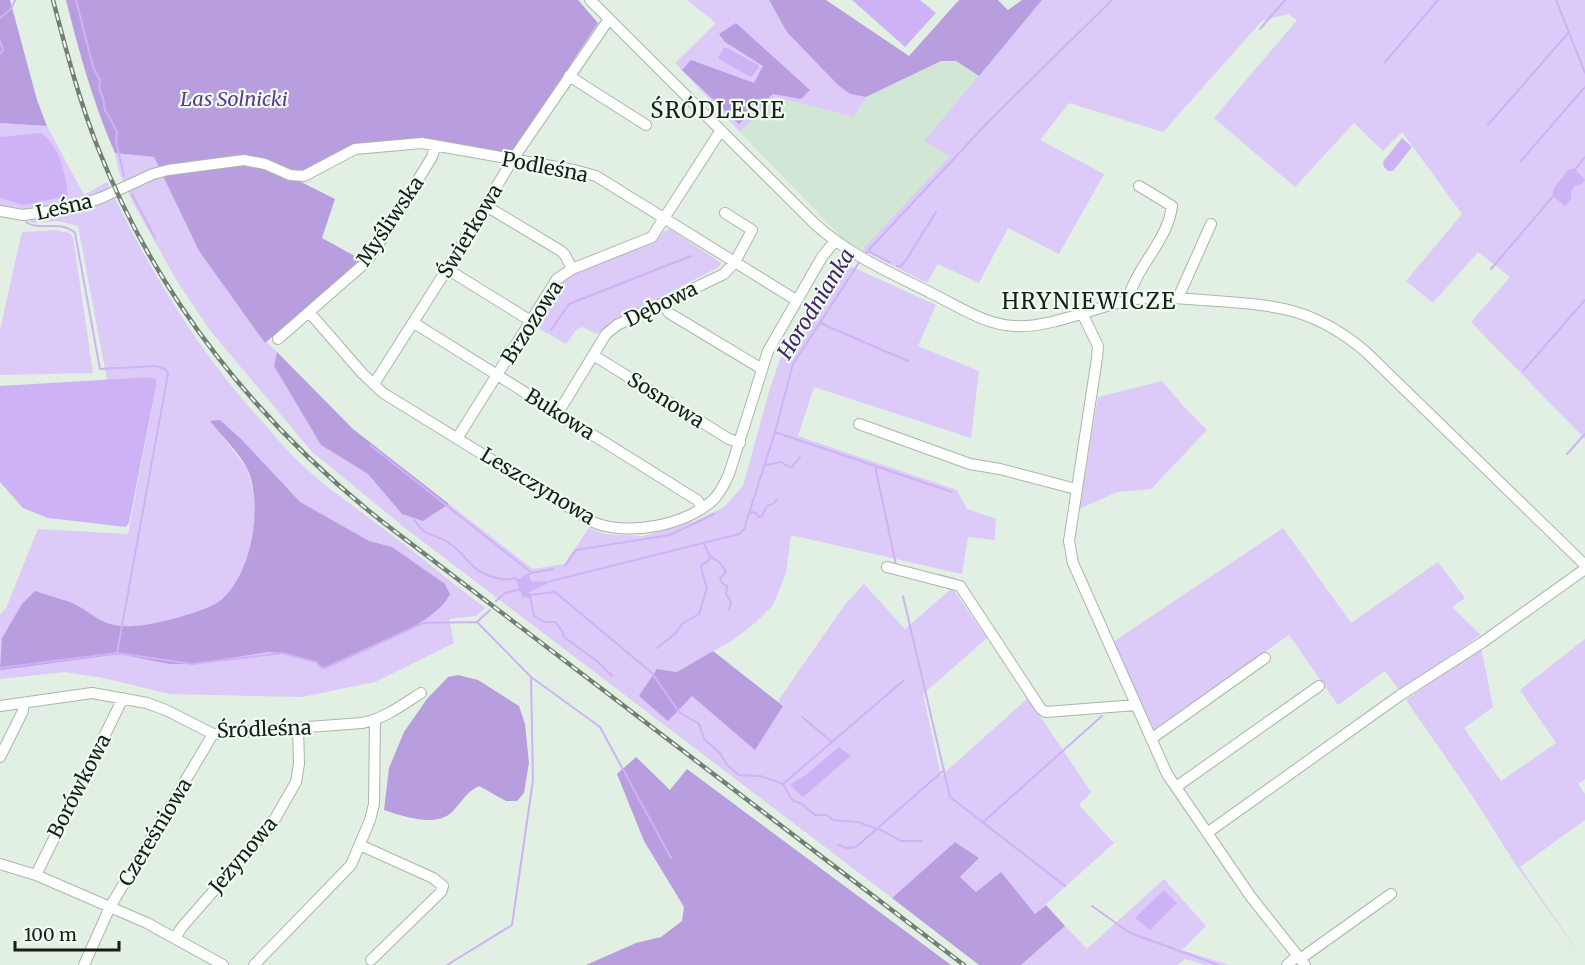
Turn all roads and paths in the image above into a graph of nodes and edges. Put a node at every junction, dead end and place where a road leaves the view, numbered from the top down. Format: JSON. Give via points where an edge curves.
{"nodes":[{"id":1,"x":590,"y":0,"type":"edge"},
{"id":2,"x":609,"y":19,"type":"junction"},
{"id":3,"x":569,"y":76,"type":"junction"},
{"id":4,"x":646,"y":125,"type":"dead end"},
{"id":5,"x":721,"y":130,"type":"junction"},
{"id":6,"x":435,"y":147,"type":"junction"},
{"id":7,"x":513,"y":159,"type":"junction"},
{"id":8,"x":304,"y":176,"type":"joint"},
{"id":9,"x":1139,"y":186,"type":"dead end"},
{"id":10,"x":486,"y":206,"type":"junction"},
{"id":11,"x":0,"y":211,"type":"edge"},
{"id":12,"x":725,"y":213,"type":"dead end"},
{"id":13,"x":664,"y":219,"type":"junction"},
{"id":14,"x":1211,"y":224,"type":"dead end"},
{"id":15,"x":835,"y":241,"type":"junction"},
{"id":16,"x":735,"y":262,"type":"junction"},
{"id":17,"x":447,"y":269,"type":"junction"},
{"id":18,"x":572,"y":269,"type":"junction"},
{"id":19,"x":1178,"y":298,"type":"junction"},
{"id":20,"x":796,"y":300,"type":"junction"},
{"id":21,"x":1128,"y":300,"type":"junction"},
{"id":22,"x":663,"y":304,"type":"junction"},
{"id":23,"x":309,"y":312,"type":"junction"},
{"id":24,"x":1082,"y":313,"type":"junction"},
{"id":25,"x":531,"y":321,"type":"junction"},
{"id":26,"x":414,"y":323,"type":"junction"},
{"id":27,"x":278,"y":339,"type":"dead end"},
{"id":28,"x":593,"y":355,"type":"junction"},
{"id":29,"x":762,"y":369,"type":"junction"},
{"id":30,"x":497,"y":375,"type":"junction"},
{"id":31,"x":374,"y":384,"type":"junction"},
{"id":32,"x":558,"y":413,"type":"junction"},
{"id":33,"x":859,"y":424,"type":"dead end"},
{"id":34,"x":458,"y":437,"type":"junction"},
{"id":35,"x":740,"y":443,"type":"junction"},
{"id":36,"x":1076,"y":489,"type":"junction"},
{"id":37,"x":703,"y":508,"type":"junction"},
{"id":38,"x":887,"y":567,"type":"dead end"},
{"id":39,"x":1585,"y":567,"type":"edge"},
{"id":40,"x":1265,"y":658,"type":"dead end"},
{"id":41,"x":1319,"y":686,"type":"dead end"},
{"id":42,"x":421,"y":693,"type":"dead end"},
{"id":43,"x":123,"y":698,"type":"junction"},
{"id":44,"x":23,"y":703,"type":"junction"},
{"id":45,"x":1136,"y":705,"type":"junction"},
{"id":46,"x":0,"y":706,"type":"edge"},
{"id":47,"x":375,"y":720,"type":"junction"},
{"id":48,"x":298,"y":729,"type":"junction"},
{"id":49,"x":213,"y":734,"type":"junction"},
{"id":50,"x":1151,"y":739,"type":"junction"},
{"id":51,"x":0,"y":758,"type":"edge"},
{"id":52,"x":1176,"y":787,"type":"junction"},
{"id":53,"x":1207,"y":833,"type":"junction"},
{"id":54,"x":360,"y":845,"type":"junction"},
{"id":55,"x":0,"y":864,"type":"edge"},
{"id":56,"x":36,"y":875,"type":"junction"},
{"id":57,"x":1391,"y":894,"type":"dead end"},
{"id":58,"x":110,"y":907,"type":"junction"},
{"id":59,"x":175,"y":938,"type":"junction"},
{"id":60,"x":371,"y":960,"type":"dead end"},
{"id":61,"x":1301,"y":960,"type":"edge"},
{"id":62,"x":84,"y":965,"type":"edge"},
{"id":63,"x":223,"y":965,"type":"edge"},
{"id":64,"x":254,"y":965,"type":"edge"},
{"id":65,"x":1287,"y":965,"type":"edge"}],
"edges":[{"from":1,"to":2,"type":"street"},
{"from":2,"to":3,"type":"street","name":"Świerkowa"},
{"from":2,"to":5,"type":"street"},
{"from":3,"to":4,"type":"street"},
{"from":3,"to":7,"type":"street","name":"Świerkowa"},
{"from":5,"to":13,"type":"street","name":"Brzozowa"},
{"from":5,"to":15,"type":"street"},
{"from":6,"to":7,"type":"street","name":"Podleśna"},
{"from":6,"to":8,"type":"street","name":"Podleśna","via":[[422,143],[355,148]]},
{"from":6,"to":23,"type":"street","name":"Myśliwska","via":[[373,253]]},
{"from":7,"to":10,"type":"street","name":"Świerkowa"},
{"from":7,"to":13,"type":"street","name":"Podleśna","via":[[596,176]]},
{"from":8,"to":11,"type":"street","name":"Leśna","via":[[244,160],[153,174],[73,208],[23,215]]},
{"from":9,"to":21,"type":"street","via":[[1172,206],[1168,225]]},
{"from":10,"to":17,"type":"street","name":"Świerkowa"},
{"from":10,"to":18,"type":"street","via":[[561,251]]},
{"from":12,"to":16,"type":"street","name":"Dębowa","via":[[752,230]]},
{"from":13,"to":16,"type":"street","name":"Podleśna"},
{"from":13,"to":18,"type":"street","name":"Brzozowa","via":[[652,237]]},
{"from":14,"to":19,"type":"street"},
{"from":15,"to":20,"type":"street","name":"Leszczynowa"},
{"from":15,"to":24,"type":"street","via":[[871,263],[998,324],[1035,325]]},
{"from":16,"to":20,"type":"street","name":"Podleśna"},
{"from":16,"to":22,"type":"street","name":"Dębowa","via":[[724,274]]},
{"from":17,"to":25,"type":"street"},
{"from":17,"to":26,"type":"street","name":"Świerkowa"},
{"from":18,"to":25,"type":"street","name":"Brzozowa","via":[[557,279]]},
{"from":19,"to":21,"type":"street"},
{"from":19,"to":39,"type":"street","via":[[1271,305],[1305,314],[1337,330],[1371,357]]},
{"from":20,"to":29,"type":"street","name":"Leszczynowa"},
{"from":21,"to":24,"type":"street"},
{"from":22,"to":28,"type":"street","name":"Dębowa","via":[[617,325]]},
{"from":22,"to":29,"type":"street","via":[[669,313]]},
{"from":23,"to":27,"type":"street","name":"Myśliwska"},
{"from":23,"to":31,"type":"street"},
{"from":24,"to":36,"type":"street","via":[[1098,346]]},
{"from":25,"to":30,"type":"street","name":"Brzozowa"},
{"from":26,"to":30,"type":"street","name":"Bukowa"},
{"from":26,"to":31,"type":"street","name":"Świerkowa"},
{"from":28,"to":32,"type":"street","name":"Dębowa"},
{"from":28,"to":35,"type":"street","name":"Sosnowa"},
{"from":29,"to":35,"type":"street","name":"Leszczynowa"},
{"from":30,"to":32,"type":"street","name":"Bukowa"},
{"from":30,"to":34,"type":"street","name":"Brzozowa"},
{"from":31,"to":34,"type":"street","name":"Leszczynowa"},
{"from":32,"to":37,"type":"street","name":"Bukowa","via":[[697,500]]},
{"from":33,"to":36,"type":"street","via":[[970,464]]},
{"from":34,"to":37,"type":"street","name":"Leszczynowa","via":[[600,525],[646,527],[678,520]]},
{"from":35,"to":37,"type":"street","name":"Leszczynowa","via":[[723,488]]},
{"from":36,"to":45,"type":"street","via":[[1069,541],[1073,563]]},
{"from":38,"to":45,"type":"street","via":[[960,586],[1046,712]]},
{"from":39,"to":53,"type":"street"},
{"from":40,"to":50,"type":"street"},
{"from":41,"to":52,"type":"street"},
{"from":42,"to":47,"type":"street","name":"Śródleśna"},
{"from":43,"to":44,"type":"street","name":"Śródleśna","via":[[92,693]]},
{"from":43,"to":49,"type":"street","name":"Śródleśna","via":[[168,711]]},
{"from":43,"to":56,"type":"street","name":"Borówkowa"},
{"from":44,"to":46,"type":"street","name":"Śródleśna"},
{"from":44,"to":51,"type":"street","via":[[23,711]]},
{"from":45,"to":50,"type":"street"},
{"from":47,"to":48,"type":"street","name":"Śródleśna"},
{"from":47,"to":54,"type":"street","via":[[374,804]]},
{"from":48,"to":49,"type":"street","name":"Śródleśna"},
{"from":48,"to":59,"type":"street","name":"Jeżynowa","via":[[296,782],[272,824]]},
{"from":49,"to":58,"type":"street","name":"Czereśniowa"},
{"from":50,"to":52,"type":"street"},
{"from":52,"to":53,"type":"street"},
{"from":53,"to":61,"type":"street"},
{"from":54,"to":60,"type":"street","via":[[443,886]]},
{"from":54,"to":64,"type":"street","via":[[346,872]]},
{"from":55,"to":56,"type":"street"},
{"from":56,"to":58,"type":"street"},
{"from":57,"to":61,"type":"street"},
{"from":58,"to":59,"type":"street"},
{"from":58,"to":62,"type":"street","name":"Czereśniowa"},
{"from":59,"to":63,"type":"street"},
{"from":61,"to":65,"type":"street"}]}
